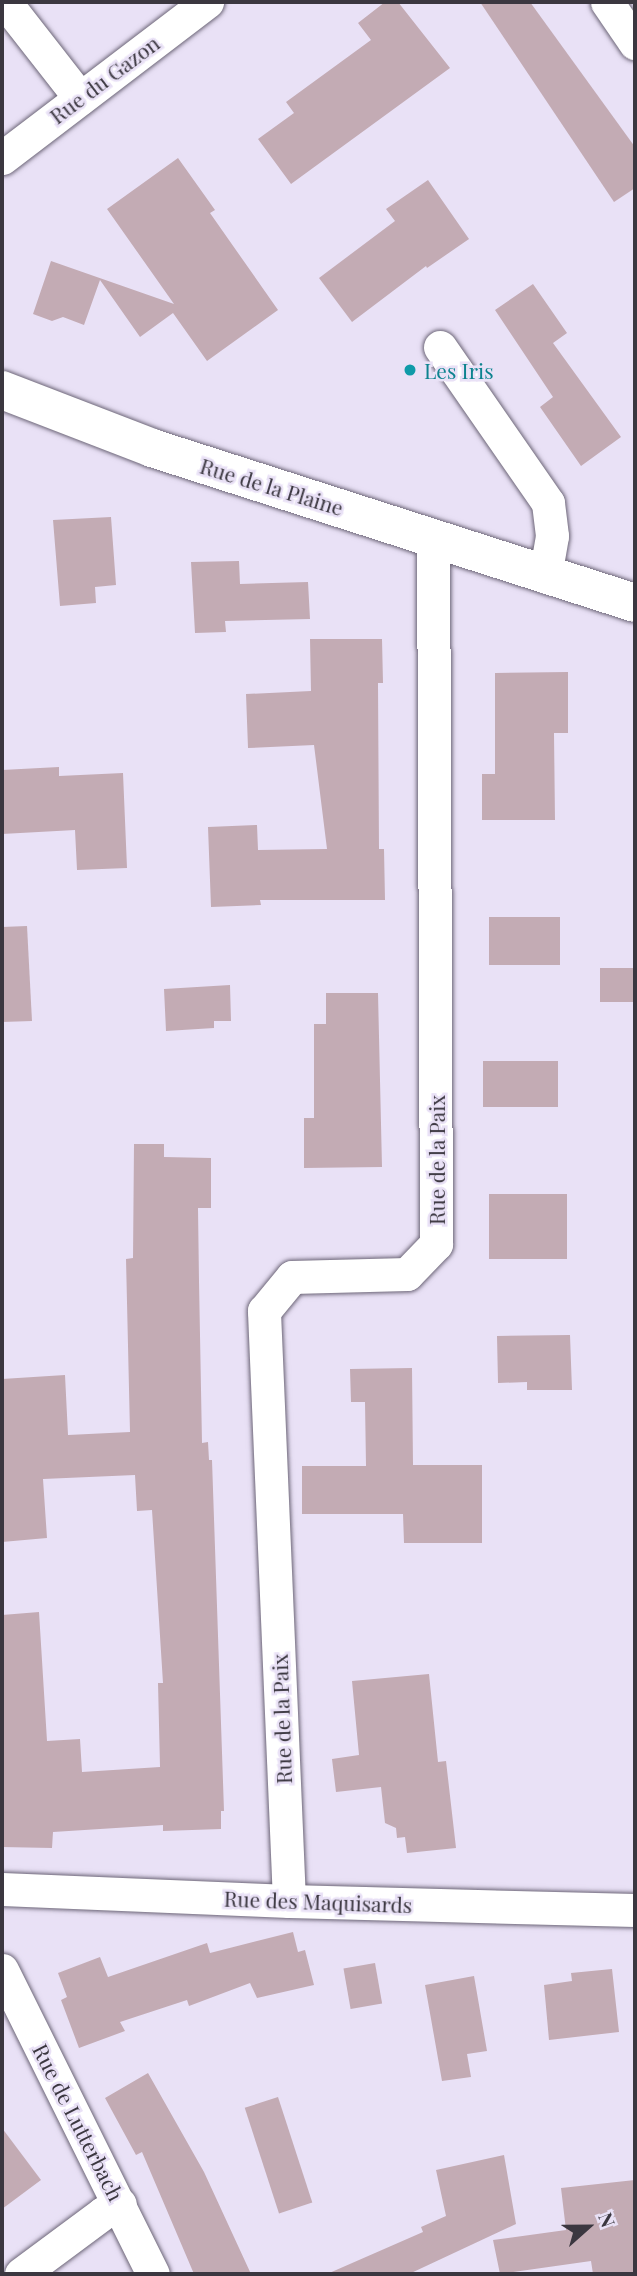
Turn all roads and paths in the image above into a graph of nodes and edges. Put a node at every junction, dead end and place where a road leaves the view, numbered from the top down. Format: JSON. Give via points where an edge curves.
{"nodes":[{"id":1,"x":5,"y":2,"type":"edge"},
{"id":2,"x":207,"y":2,"type":"edge"},
{"id":3,"x":607,"y":2,"type":"edge"},
{"id":4,"x":635,"y":43,"type":"edge"},
{"id":5,"x":80,"y":98,"type":"junction"},
{"id":6,"x":2,"y":158,"type":"edge"},
{"id":7,"x":440,"y":347,"type":"dead end"},
{"id":8,"x":2,"y":390,"type":"edge"},
{"id":9,"x":433,"y":537,"type":"junction"},
{"id":10,"x":545,"y":576,"type":"junction"},
{"id":11,"x":635,"y":603,"type":"edge"},
{"id":12,"x":2,"y":1889,"type":"edge"},
{"id":13,"x":289,"y":1901,"type":"junction"},
{"id":14,"x":635,"y":1910,"type":"edge"},
{"id":15,"x":2,"y":1970,"type":"edge"},
{"id":16,"x":120,"y":2204,"type":"junction"},
{"id":17,"x":21,"y":2274,"type":"edge"},
{"id":18,"x":153,"y":2274,"type":"edge"}],
"edges":[{"from":1,"to":5,"type":"street"},
{"from":2,"to":5,"type":"street","name":"Rue du Gazon"},
{"from":3,"to":4,"type":"street"},
{"from":5,"to":6,"type":"street","name":"Rue du Gazon"},
{"from":7,"to":10,"type":"street","via":[[548,502],[552,536]]},
{"from":8,"to":9,"type":"street","name":"Rue de la Plaine","via":[[152,448]]},
{"from":9,"to":10,"type":"street","name":"Rue de la Plaine"},
{"from":9,"to":13,"type":"street","name":"Rue de la Paix","via":[[436,1244],[407,1274],[292,1277],[264,1311]]},
{"from":10,"to":11,"type":"street","name":"Rue de la Plaine"},
{"from":12,"to":13,"type":"street","name":"Rue des Maquisards"},
{"from":13,"to":14,"type":"street","name":"Rue des Maquisards"},
{"from":15,"to":16,"type":"street","name":"Rue de Lutterbach"},
{"from":16,"to":17,"type":"street"},
{"from":16,"to":18,"type":"street","name":"Rue de Lutterbach"}]}
